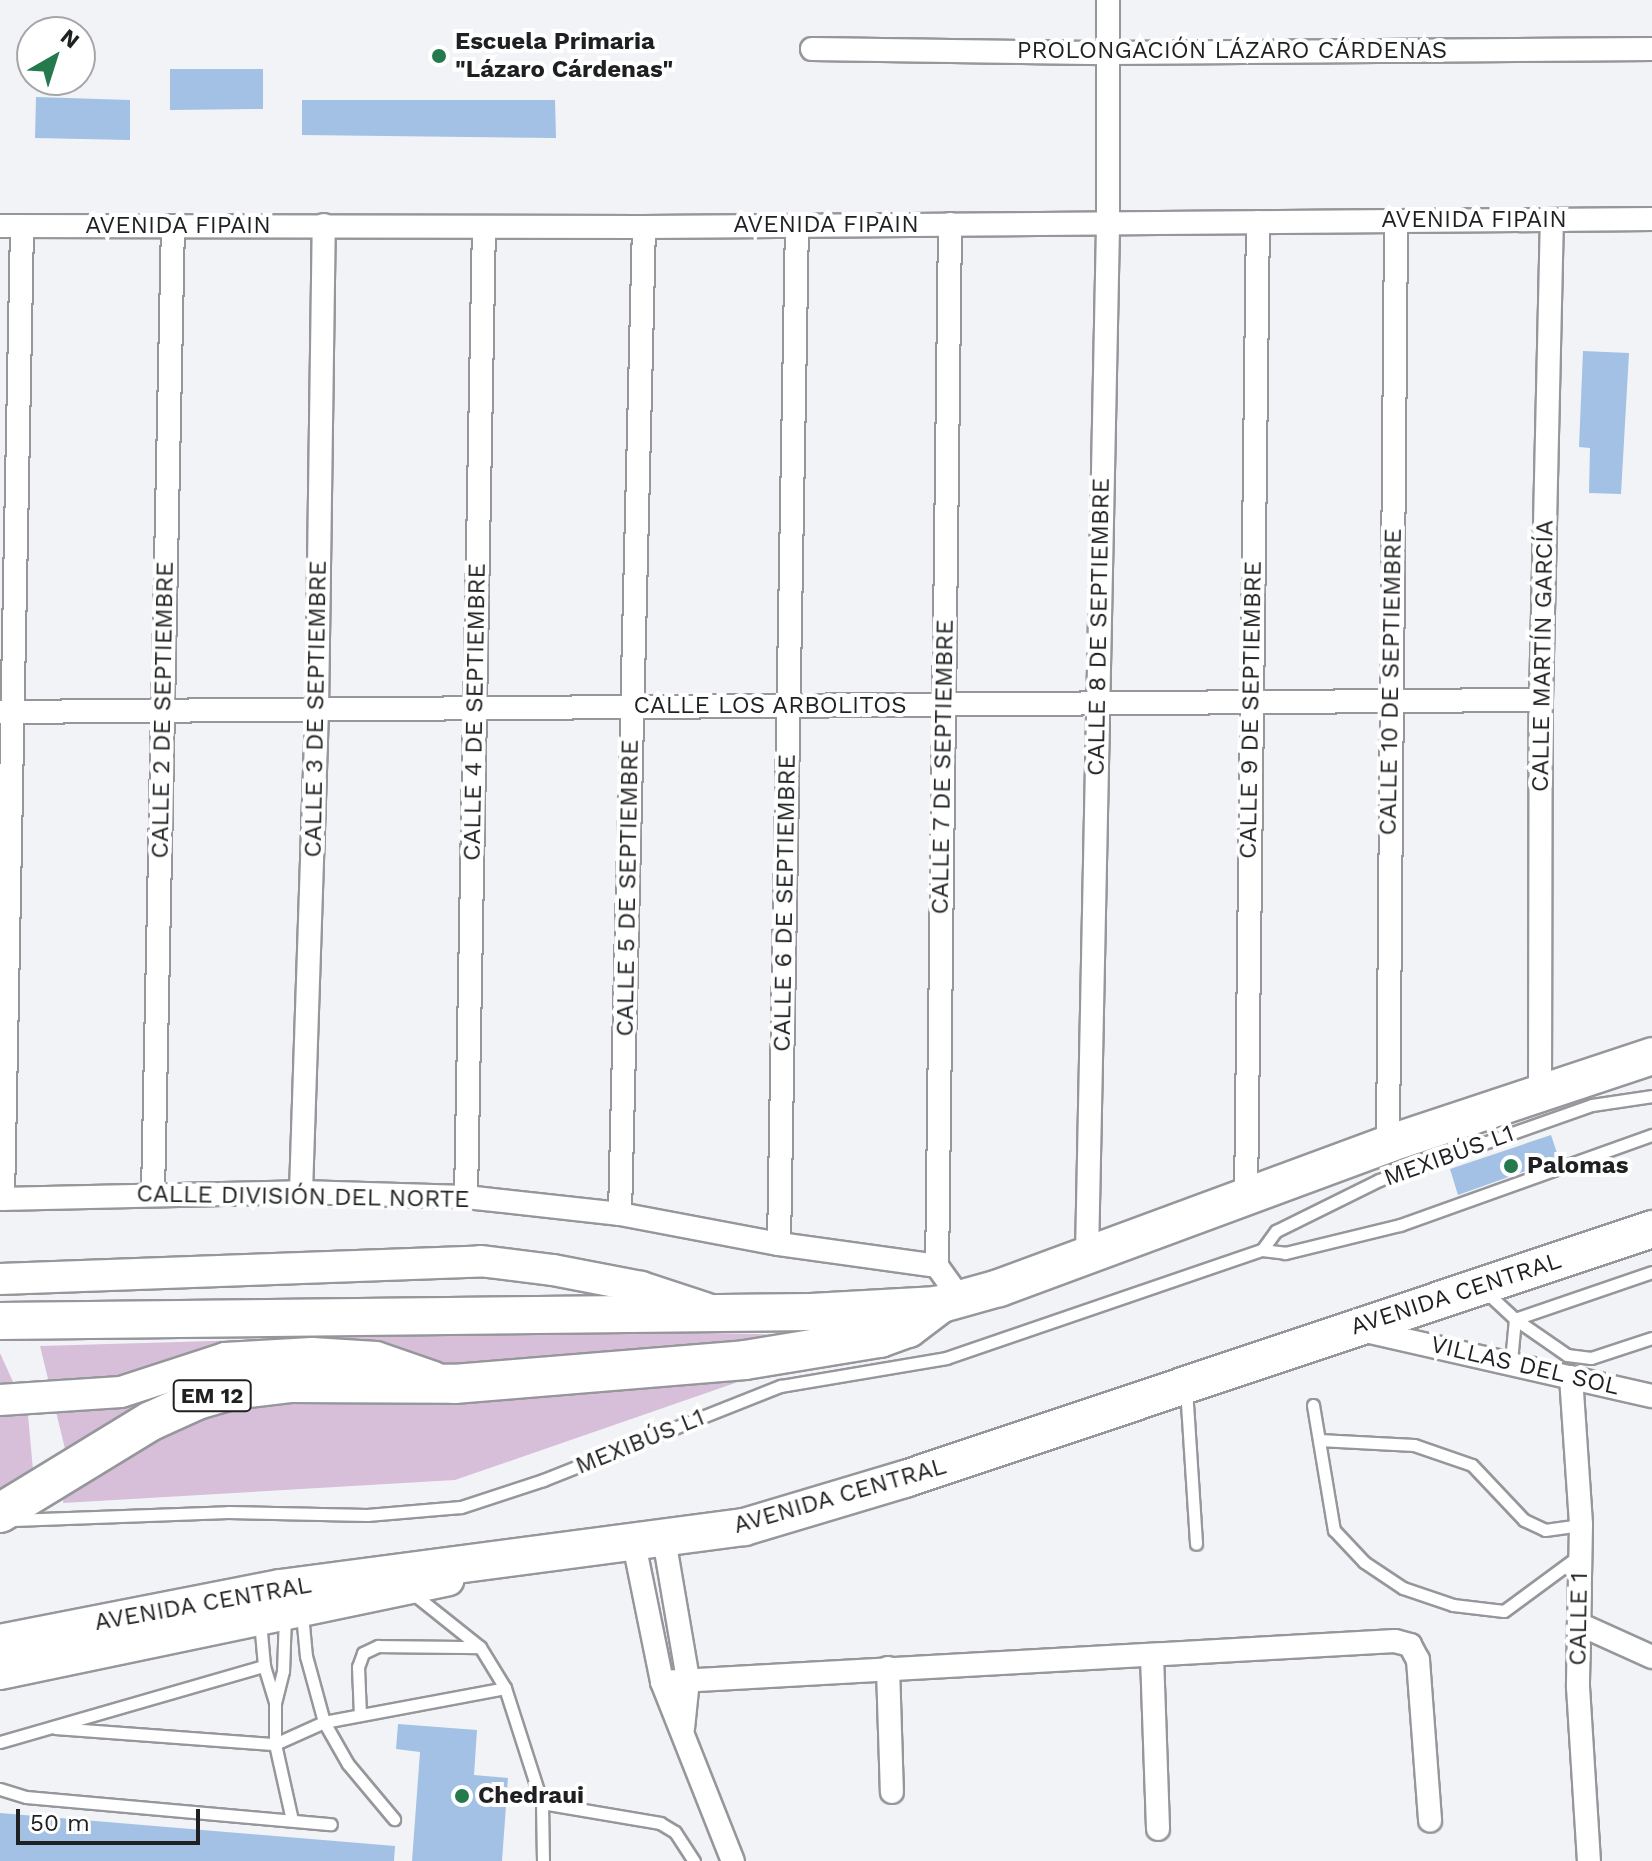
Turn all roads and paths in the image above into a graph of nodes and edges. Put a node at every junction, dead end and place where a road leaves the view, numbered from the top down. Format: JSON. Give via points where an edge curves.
{"nodes":[{"id":1,"x":1108,"y":0,"type":"edge"},
{"id":2,"x":812,"y":49,"type":"dead end"},
{"id":3,"x":1652,"y":49,"type":"edge"},
{"id":4,"x":1108,"y":53,"type":"junction"},
{"id":5,"x":1652,"y":219,"type":"edge"},
{"id":6,"x":1552,"y":220,"type":"junction"},
{"id":7,"x":1396,"y":221,"type":"junction"},
{"id":8,"x":1258,"y":222,"type":"junction"},
{"id":9,"x":1108,"y":223,"type":"junction"},
{"id":10,"x":950,"y":224,"type":"junction"},
{"id":11,"x":324,"y":225,"type":"junction"},
{"id":12,"x":11,"y":226,"type":"edge"},
{"id":13,"x":173,"y":226,"type":"junction"},
{"id":14,"x":797,"y":226,"type":"junction"},
{"id":15,"x":484,"y":227,"type":"junction"},
{"id":16,"x":644,"y":227,"type":"junction"},
{"id":17,"x":1541,"y":700,"type":"junction"},
{"id":18,"x":1390,"y":701,"type":"junction"},
{"id":19,"x":1251,"y":702,"type":"junction"},
{"id":20,"x":1096,"y":703,"type":"junction"},
{"id":21,"x":943,"y":705,"type":"junction"},
{"id":22,"x":789,"y":706,"type":"junction"},
{"id":23,"x":633,"y":707,"type":"junction"},
{"id":24,"x":475,"y":708,"type":"junction"},
{"id":25,"x":317,"y":710,"type":"junction"},
{"id":26,"x":163,"y":711,"type":"junction"},
{"id":27,"x":6,"y":712,"type":"edge"},
{"id":28,"x":1652,"y":1056,"type":"edge"},
{"id":29,"x":1540,"y":1093,"type":"junction"},
{"id":30,"x":1652,"y":1096,"type":"edge"},
{"id":31,"x":1652,"y":1135,"type":"edge"},
{"id":32,"x":1388,"y":1144,"type":"junction"},
{"id":33,"x":301,"y":1192,"type":"junction"},
{"id":34,"x":153,"y":1194,"type":"junction"},
{"id":35,"x":466,"y":1197,"type":"junction"},
{"id":36,"x":1,"y":1199,"type":"edge"},
{"id":37,"x":1246,"y":1199,"type":"junction"},
{"id":38,"x":620,"y":1214,"type":"junction"},
{"id":39,"x":1652,"y":1229,"type":"edge"},
{"id":40,"x":779,"y":1244,"type":"junction"},
{"id":41,"x":1262,"y":1250,"type":"junction"},
{"id":42,"x":1087,"y":1255,"type":"junction"},
{"id":43,"x":937,"y":1266,"type":"junction"},
{"id":44,"x":1652,"y":1272,"type":"edge"},
{"id":45,"x":0,"y":1279,"type":"edge"},
{"id":46,"x":1479,"y":1286,"type":"junction"},
{"id":47,"x":950,"y":1303,"type":"junction"},
{"id":48,"x":714,"y":1311,"type":"junction"},
{"id":49,"x":1515,"y":1319,"type":"junction"},
{"id":50,"x":0,"y":1321,"type":"edge"},
{"id":51,"x":1352,"y":1328,"type":"junction"},
{"id":52,"x":1652,"y":1338,"type":"edge"},
{"id":53,"x":1511,"y":1361,"type":"junction"},
{"id":54,"x":1571,"y":1377,"type":"junction"},
{"id":55,"x":454,"y":1384,"type":"junction"},
{"id":56,"x":1185,"y":1384,"type":"junction"},
{"id":57,"x":1652,"y":1396,"type":"edge"},
{"id":58,"x":0,"y":1400,"type":"edge"},
{"id":59,"x":1313,"y":1405,"type":"dead end"},
{"id":60,"x":1319,"y":1440,"type":"junction"},
{"id":61,"x":0,"y":1513,"type":"edge"},
{"id":62,"x":0,"y":1521,"type":"edge"},
{"id":63,"x":1581,"y":1525,"type":"junction"},
{"id":64,"x":649,"y":1541,"type":"junction"},
{"id":65,"x":1196,"y":1544,"type":"dead end"},
{"id":66,"x":580,"y":1550,"type":"junction"},
{"id":67,"x":1580,"y":1555,"type":"junction"},
{"id":68,"x":407,"y":1590,"type":"junction"},
{"id":69,"x":282,"y":1615,"type":"junction"},
{"id":70,"x":1579,"y":1624,"type":"junction"},
{"id":71,"x":17,"y":1639,"type":"edge"},
{"id":72,"x":480,"y":1647,"type":"junction"},
{"id":73,"x":1152,"y":1656,"type":"junction"},
{"id":74,"x":1652,"y":1657,"type":"edge"},
{"id":75,"x":264,"y":1666,"type":"junction"},
{"id":76,"x":888,"y":1668,"type":"junction"},
{"id":77,"x":0,"y":1674,"type":"edge"},
{"id":78,"x":688,"y":1680,"type":"junction"},
{"id":79,"x":662,"y":1682,"type":"junction"},
{"id":80,"x":505,"y":1688,"type":"junction"},
{"id":81,"x":275,"y":1703,"type":"junction"},
{"id":82,"x":360,"y":1715,"type":"junction"},
{"id":83,"x":324,"y":1722,"type":"junction"},
{"id":84,"x":55,"y":1728,"type":"junction"},
{"id":85,"x":682,"y":1732,"type":"junction"},
{"id":86,"x":0,"y":1742,"type":"edge"},
{"id":87,"x":275,"y":1744,"type":"junction"},
{"id":88,"x":0,"y":1789,"type":"edge"},
{"id":89,"x":892,"y":1792,"type":"dead end"},
{"id":90,"x":542,"y":1803,"type":"junction"},
{"id":91,"x":394,"y":1819,"type":"dead end"},
{"id":92,"x":292,"y":1820,"type":"junction"},
{"id":93,"x":1430,"y":1821,"type":"dead end"},
{"id":94,"x":331,"y":1824,"type":"dead end"},
{"id":95,"x":1158,"y":1829,"type":"dead end"},
{"id":96,"x":543,"y":1861,"type":"edge"},
{"id":97,"x":694,"y":1861,"type":"edge"},
{"id":98,"x":733,"y":1861,"type":"edge"},
{"id":99,"x":1589,"y":1861,"type":"edge"}],
"edges":[{"from":1,"to":4,"type":"street","name":"CALLE 8 DE SEPTIEMBRE"},
{"from":2,"to":4,"type":"street","name":"PROLONGACIÓN LÁZARO CÁRDENAS"},
{"from":3,"to":4,"type":"street","name":"PROLONGACIÓN LÁZARO CÁRDENAS"},
{"from":4,"to":9,"type":"street","name":"CALLE 8 DE SEPTIEMBRE"},
{"from":5,"to":6,"type":"street","name":"AVENIDA FIPAIN"},
{"from":6,"to":7,"type":"street","name":"AVENIDA FIPAIN"},
{"from":6,"to":17,"type":"street","name":"CALLE MARTÍN GARCÍA"},
{"from":7,"to":8,"type":"street","name":"AVENIDA FIPAIN"},
{"from":7,"to":18,"type":"street","name":"CALLE 10 DE SEPTIEMBRE"},
{"from":8,"to":9,"type":"street","name":"AVENIDA FIPAIN"},
{"from":8,"to":19,"type":"street","name":"CALLE 9 DE SEPTIEMBRE"},
{"from":9,"to":10,"type":"street","name":"AVENIDA FIPAIN"},
{"from":9,"to":20,"type":"street","name":"CALLE 8 DE SEPTIEMBRE"},
{"from":10,"to":14,"type":"street","name":"AVENIDA FIPAIN"},
{"from":10,"to":21,"type":"street","name":"CALLE 7 DE SEPTIEMBRE"},
{"from":11,"to":13,"type":"street","name":"AVENIDA FIPAIN"},
{"from":11,"to":15,"type":"street","name":"AVENIDA FIPAIN"},
{"from":11,"to":25,"type":"street","name":"CALLE 3 DE SEPTIEMBRE"},
{"from":12,"to":13,"type":"street","name":"AVENIDA FIPAIN"},
{"from":12,"to":27,"type":"street"},
{"from":13,"to":26,"type":"street","name":"CALLE 2 DE SEPTIEMBRE"},
{"from":14,"to":16,"type":"street","name":"AVENIDA FIPAIN"},
{"from":14,"to":22,"type":"street","name":"CALLE 6 DE SEPTIEMBRE"},
{"from":15,"to":16,"type":"street","name":"AVENIDA FIPAIN"},
{"from":15,"to":24,"type":"street","name":"CALLE 4 DE SEPTIEMBRE"},
{"from":16,"to":23,"type":"street","name":"CALLE 5 DE SEPTIEMBRE"},
{"from":17,"to":18,"type":"street","name":"CALLE LOS ARBOLITOS"},
{"from":17,"to":29,"type":"street","name":"CALLE MARTÍN GARCÍA"},
{"from":18,"to":19,"type":"street","name":"CALLE LOS ARBOLITOS"},
{"from":18,"to":32,"type":"street","name":"CALLE 10 DE SEPTIEMBRE"},
{"from":19,"to":20,"type":"street","name":"CALLE LOS ARBOLITOS"},
{"from":19,"to":37,"type":"street","name":"CALLE 9 DE SEPTIEMBRE"},
{"from":20,"to":21,"type":"street","name":"CALLE LOS ARBOLITOS"},
{"from":20,"to":42,"type":"street","name":"CALLE 8 DE SEPTIEMBRE"},
{"from":21,"to":22,"type":"street","name":"CALLE LOS ARBOLITOS"},
{"from":21,"to":43,"type":"street","name":"CALLE 7 DE SEPTIEMBRE"},
{"from":22,"to":23,"type":"street","name":"CALLE LOS ARBOLITOS"},
{"from":22,"to":40,"type":"street","name":"CALLE 6 DE SEPTIEMBRE"},
{"from":23,"to":24,"type":"street","name":"CALLE LOS ARBOLITOS"},
{"from":23,"to":38,"type":"street","name":"CALLE 5 DE SEPTIEMBRE"},
{"from":24,"to":25,"type":"street","name":"CALLE LOS ARBOLITOS"},
{"from":24,"to":35,"type":"street","name":"CALLE 4 DE SEPTIEMBRE"},
{"from":25,"to":26,"type":"street","name":"CALLE LOS ARBOLITOS"},
{"from":25,"to":33,"type":"street","name":"CALLE 3 DE SEPTIEMBRE"},
{"from":26,"to":27,"type":"street","name":"CALLE LOS ARBOLITOS"},
{"from":26,"to":34,"type":"street","name":"CALLE 2 DE SEPTIEMBRE"},
{"from":27,"to":36,"type":"street"},
{"from":28,"to":29,"type":"highway"},
{"from":29,"to":32,"type":"highway"},
{"from":30,"to":41,"type":"lane","name":"MEXIBÚS L1","via":[[1592,1105],[1379,1180],[1276,1231]]},
{"from":31,"to":41,"type":"lane","name":"MEXIBÚS L1","via":[[1400,1225],[1285,1253]]},
{"from":32,"to":37,"type":"highway"},
{"from":33,"to":34,"type":"street","name":"CALLE DIVISIÓN DEL NORTE"},
{"from":33,"to":35,"type":"street","name":"CALLE DIVISIÓN DEL NORTE"},
{"from":34,"to":36,"type":"street","name":"CALLE DIVISIÓN DEL NORTE"},
{"from":35,"to":38,"type":"street","name":"CALLE DIVISIÓN DEL NORTE"},
{"from":37,"to":42,"type":"highway"},
{"from":38,"to":40,"type":"street","name":"CALLE DIVISIÓN DEL NORTE"},
{"from":39,"to":46,"type":"highway","name":"AVENIDA CENTRAL"},
{"from":40,"to":43,"type":"street","name":"CALLE DIVISIÓN DEL NORTE"},
{"from":41,"to":62,"type":"lane","name":"MEXIBÚS L1","via":[[946,1358],[781,1386],[461,1507],[367,1515],[228,1512]]},
{"from":42,"to":47,"type":"highway"},
{"from":43,"to":47,"type":"street"},
{"from":44,"to":49,"type":"lane"},
{"from":45,"to":48,"type":"main road","via":[[480,1261],[641,1287]]},
{"from":46,"to":49,"type":"lane"},
{"from":46,"to":51,"type":"highway","name":"AVENIDA CENTRAL"},
{"from":47,"to":48,"type":"highway","via":[[811,1312]]},
{"from":47,"to":55,"type":"highway","via":[[880,1338],[745,1360]]},
{"from":48,"to":50,"type":"highway"},
{"from":49,"to":52,"type":"lane","via":[[1567,1355],[1591,1358]]},
{"from":49,"to":53,"type":"lane"},
{"from":51,"to":53,"type":"street","name":"VILLAS DEL SOL"},
{"from":51,"to":56,"type":"highway","name":"AVENIDA CENTRAL"},
{"from":53,"to":54,"type":"street","name":"VILLAS DEL SOL"},
{"from":54,"to":57,"type":"street","name":"VILLAS DEL SOL"},
{"from":54,"to":63,"type":"street","name":"CALLE 1"},
{"from":55,"to":58,"type":"main road","via":[[376,1357],[312,1353],[225,1358],[109,1393]]},
{"from":55,"to":61,"type":"highway","number":"EM 12","via":[[290,1383],[197,1400],[151,1421]]},
{"from":56,"to":64,"type":"highway","name":"AVENIDA CENTRAL","via":[[890,1484],[744,1527]]},
{"from":56,"to":65,"type":"lane"},
{"from":59,"to":60,"type":"lane"},
{"from":60,"to":63,"type":"lane","via":[[1414,1445],[1472,1465],[1524,1520],[1545,1530]]},
{"from":60,"to":67,"type":"lane","via":[[1334,1530],[1364,1562],[1403,1588],[1453,1605],[1504,1611]]},
{"from":63,"to":67,"type":"street","name":"CALLE 1"},
{"from":64,"to":66,"type":"highway","name":"AVENIDA CENTRAL"},
{"from":64,"to":78,"type":"street"},
{"from":64,"to":79,"type":"street"},
{"from":66,"to":68,"type":"main road"},
{"from":66,"to":71,"type":"highway","name":"AVENIDA CENTRAL","via":[[281,1588]]},
{"from":67,"to":70,"type":"street","name":"CALLE 1"},
{"from":68,"to":69,"type":"main road"},
{"from":68,"to":72,"type":"lane"},
{"from":69,"to":75,"type":"lane"},
{"from":69,"to":77,"type":"main road"},
{"from":69,"to":81,"type":"lane","via":[[283,1671]]},
{"from":69,"to":83,"type":"lane","via":[[306,1656]]},
{"from":70,"to":74,"type":"street"},
{"from":70,"to":99,"type":"street","name":"CALLE 1"},
{"from":72,"to":80,"type":"lane"},
{"from":72,"to":82,"type":"lane","via":[[378,1646],[363,1653],[358,1667]]},
{"from":73,"to":76,"type":"street"},
{"from":73,"to":93,"type":"street","via":[[1395,1641],[1410,1645],[1418,1660]]},
{"from":73,"to":95,"type":"street"},
{"from":75,"to":81,"type":"lane"},
{"from":75,"to":84,"type":"lane"},
{"from":76,"to":78,"type":"street"},
{"from":76,"to":89,"type":"street"},
{"from":78,"to":79,"type":"street"},
{"from":78,"to":85,"type":"street"},
{"from":79,"to":85,"type":"street"},
{"from":80,"to":82,"type":"lane"},
{"from":80,"to":90,"type":"lane"},
{"from":81,"to":87,"type":"lane"},
{"from":82,"to":83,"type":"lane"},
{"from":83,"to":87,"type":"lane"},
{"from":83,"to":91,"type":"lane","via":[[348,1764]]},
{"from":84,"to":86,"type":"lane"},
{"from":84,"to":87,"type":"lane"},
{"from":85,"to":98,"type":"street"},
{"from":87,"to":92,"type":"lane"},
{"from":88,"to":92,"type":"lane","via":[[26,1797]]},
{"from":90,"to":96,"type":"lane"},
{"from":90,"to":97,"type":"lane","via":[[660,1823],[675,1832]]},
{"from":92,"to":94,"type":"lane"}]}
